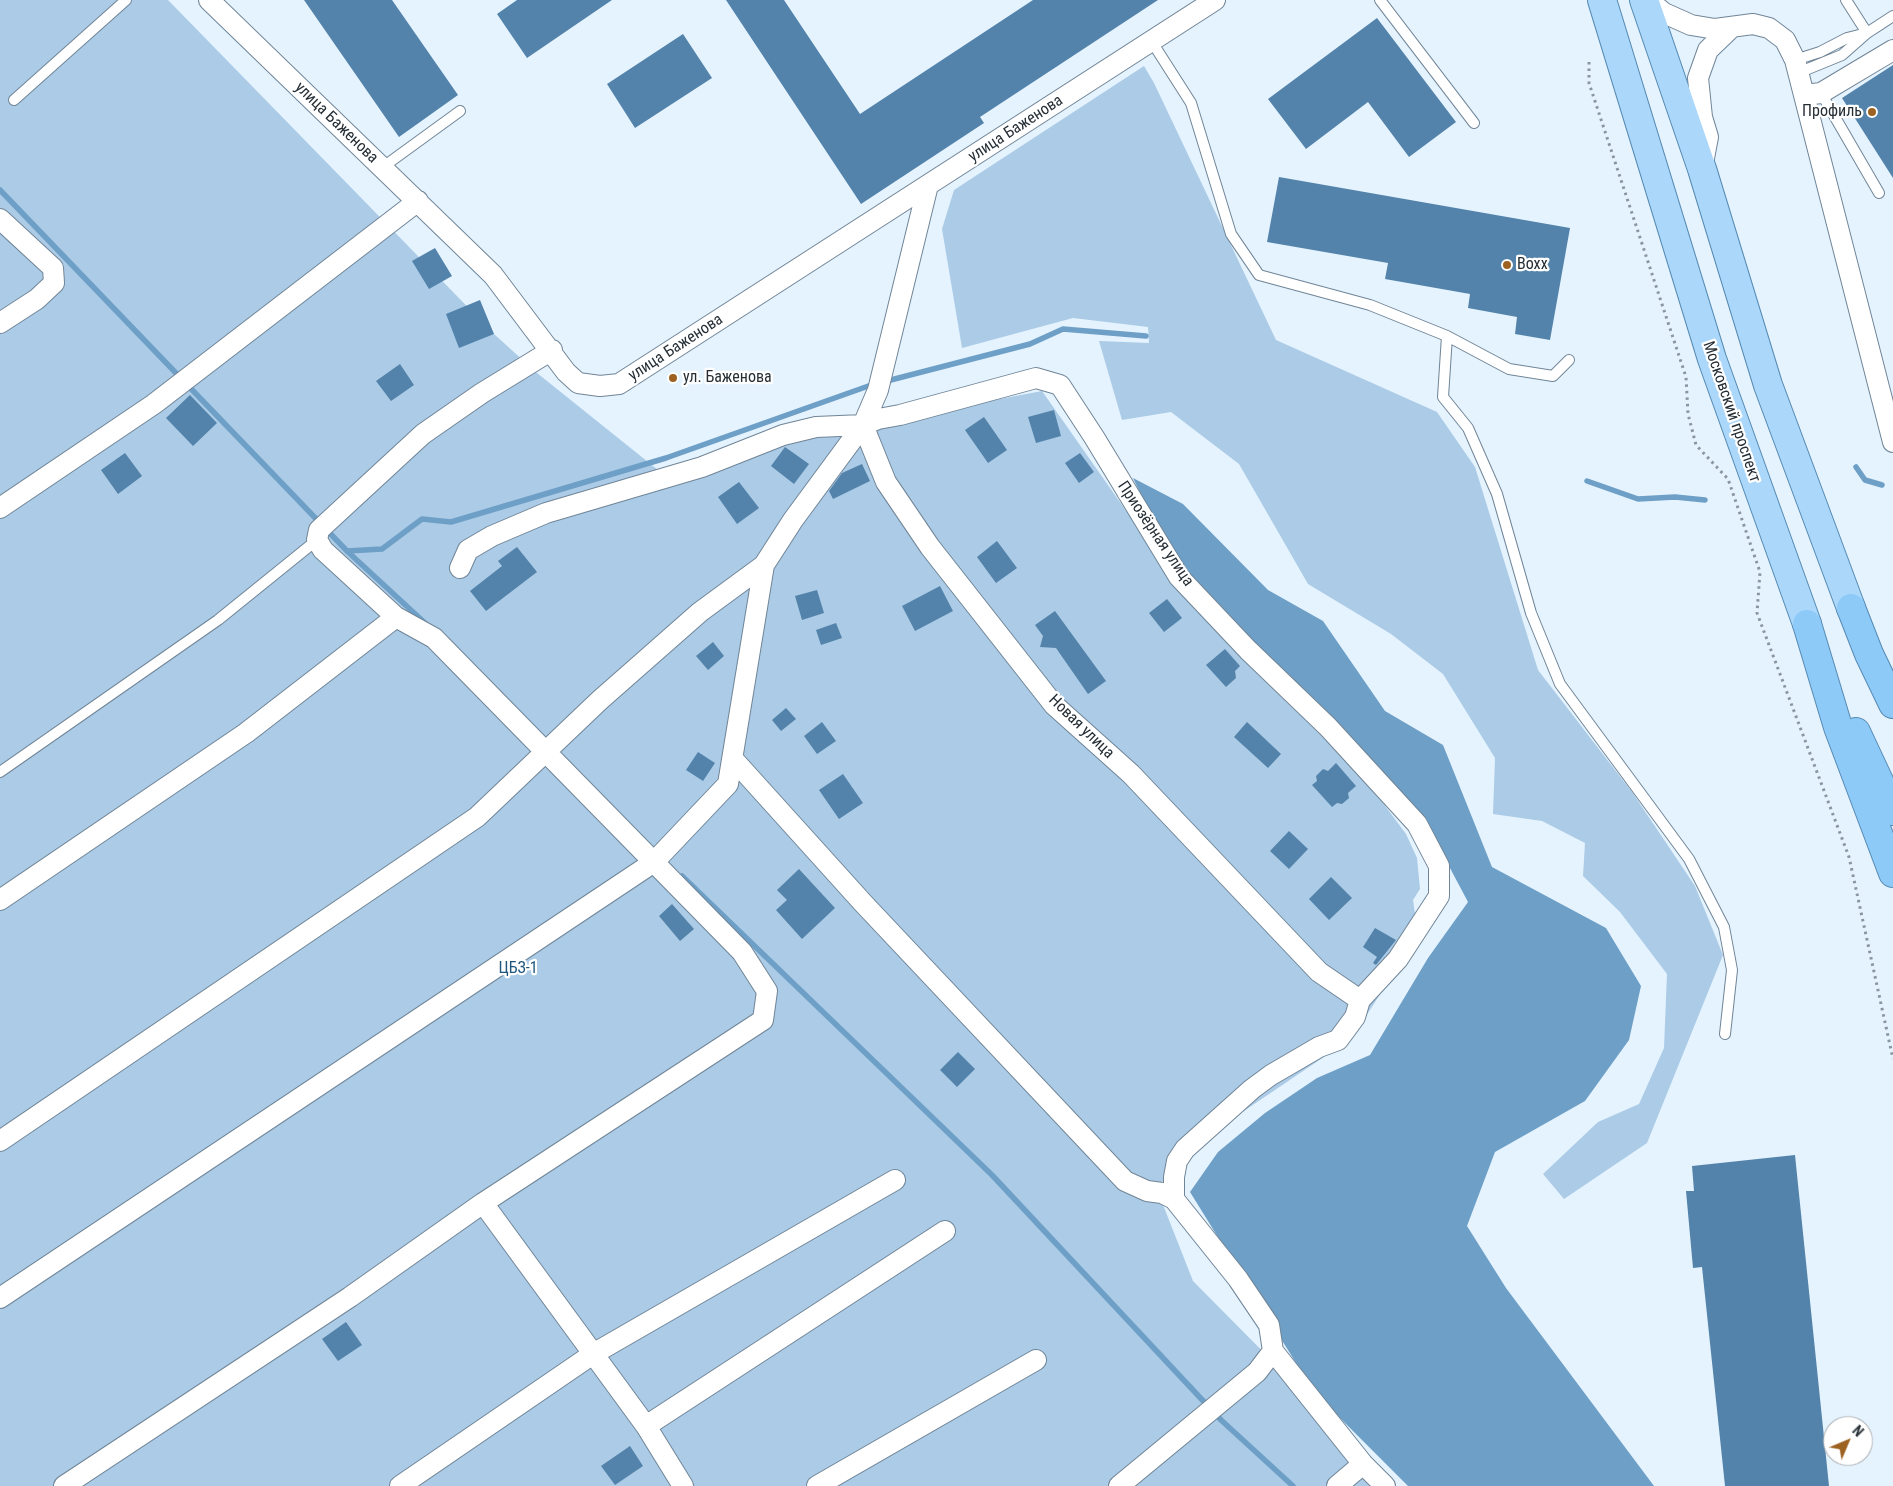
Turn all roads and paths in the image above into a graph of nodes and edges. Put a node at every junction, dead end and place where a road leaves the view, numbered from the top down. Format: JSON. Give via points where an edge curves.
{"nodes":[{"id":1,"x":126,"y":0,"type":"edge"},
{"id":2,"x":209,"y":0,"type":"edge"},
{"id":3,"x":1215,"y":0,"type":"edge"},
{"id":4,"x":1380,"y":0,"type":"edge"},
{"id":5,"x":1602,"y":0,"type":"edge"},
{"id":6,"x":1644,"y":0,"type":"edge"},
{"id":7,"x":1648,"y":0,"type":"edge"},
{"id":8,"x":1846,"y":0,"type":"edge"},
{"id":9,"x":1893,"y":16,"type":"edge"},
{"id":10,"x":1732,"y":27,"type":"junction"},
{"id":11,"x":1867,"y":33,"type":"junction"},
{"id":12,"x":1152,"y":42,"type":"junction"},
{"id":13,"x":1893,"y":50,"type":"edge"},
{"id":14,"x":1589,"y":62,"type":"dead end"},
{"id":15,"x":1796,"y":66,"type":"junction"},
{"id":16,"x":1812,"y":94,"type":"junction"},
{"id":17,"x":14,"y":100,"type":"dead end"},
{"id":18,"x":460,"y":111,"type":"dead end"},
{"id":19,"x":1474,"y":123,"type":"dead end"},
{"id":20,"x":383,"y":167,"type":"junction"},
{"id":21,"x":1702,"y":170,"type":"junction"},
{"id":22,"x":928,"y":185,"type":"junction"},
{"id":23,"x":1879,"y":193,"type":"dead end"},
{"id":24,"x":418,"y":201,"type":"junction"},
{"id":25,"x":0,"y":220,"type":"edge"},
{"id":26,"x":0,"y":323,"type":"edge"},
{"id":27,"x":1448,"y":336,"type":"junction"},
{"id":28,"x":552,"y":350,"type":"junction"},
{"id":29,"x":1569,"y":360,"type":"dead end"},
{"id":30,"x":863,"y":425,"type":"junction"},
{"id":31,"x":1893,"y":442,"type":"edge"},
{"id":32,"x":0,"y":508,"type":"edge"},
{"id":33,"x":317,"y":540,"type":"junction"},
{"id":34,"x":764,"y":565,"type":"junction"},
{"id":35,"x":460,"y":568,"type":"dead end"},
{"id":36,"x":1851,"y":608,"type":"joint"},
{"id":37,"x":396,"y":617,"type":"junction"},
{"id":38,"x":1806,"y":624,"type":"junction"},
{"id":39,"x":1869,"y":654,"type":"junction"},
{"id":40,"x":1893,"y":680,"type":"edge"},
{"id":41,"x":1893,"y":704,"type":"edge"},
{"id":42,"x":546,"y":754,"type":"junction"},
{"id":43,"x":733,"y":759,"type":"junction"},
{"id":44,"x":0,"y":772,"type":"edge"},
{"id":45,"x":1893,"y":811,"type":"edge"},
{"id":46,"x":654,"y":862,"type":"junction"},
{"id":47,"x":1893,"y":873,"type":"edge"},
{"id":48,"x":0,"y":900,"type":"edge"},
{"id":49,"x":1360,"y":1000,"type":"junction"},
{"id":50,"x":1725,"y":1034,"type":"dead end"},
{"id":51,"x":1893,"y":1059,"type":"edge"},
{"id":52,"x":0,"y":1141,"type":"edge"},
{"id":53,"x":895,"y":1180,"type":"dead end"},
{"id":54,"x":1174,"y":1199,"type":"junction"},
{"id":55,"x":484,"y":1203,"type":"junction"},
{"id":56,"x":945,"y":1231,"type":"dead end"},
{"id":57,"x":0,"y":1298,"type":"edge"},
{"id":58,"x":1273,"y":1352,"type":"junction"},
{"id":59,"x":593,"y":1354,"type":"junction"},
{"id":60,"x":1036,"y":1360,"type":"dead end"},
{"id":61,"x":646,"y":1426,"type":"junction"},
{"id":62,"x":1363,"y":1464,"type":"junction"},
{"id":63,"x":64,"y":1486,"type":"edge"},
{"id":64,"x":400,"y":1486,"type":"edge"},
{"id":65,"x":683,"y":1486,"type":"edge"},
{"id":66,"x":817,"y":1486,"type":"edge"},
{"id":67,"x":1119,"y":1486,"type":"edge"},
{"id":68,"x":1336,"y":1486,"type":"edge"},
{"id":69,"x":1384,"y":1486,"type":"edge"}],
"edges":[{"from":1,"to":17,"type":"lane"},
{"from":2,"to":20,"type":"street","name":"улица Баженова"},
{"from":3,"to":12,"type":"street","name":"улица Баженова"},
{"from":4,"to":19,"type":"lane"},
{"from":5,"to":38,"type":"main road","name":"Московский проспект","via":[[1712,359]]},
{"from":6,"to":21,"type":"main road"},
{"from":7,"to":10,"type":"street","via":[[1664,13],[1691,25],[1715,29]]},
{"from":8,"to":11,"type":"lane"},
{"from":9,"to":11,"type":"lane"},
{"from":10,"to":15,"type":"street","via":[[1753,24],[1770,28],[1786,40]]},
{"from":10,"to":21,"type":"street","via":[[1708,50],[1698,78],[1702,117],[1708,137]]},
{"from":11,"to":15,"type":"lane","via":[[1847,38]]},
{"from":12,"to":22,"type":"street","name":"улица Баженова"},
{"from":12,"to":27,"type":"lane","via":[[1190,103],[1231,234],[1259,275],[1370,305]]},
{"from":13,"to":16,"type":"street"},
{"from":14,"to":51,"type":"path","via":[[1589,83],[1686,377],[1688,414],[1696,445],[1728,479],[1760,572],[1758,613],[1849,856]]},
{"from":15,"to":16,"type":"street"},
{"from":16,"to":23,"type":"lane"},
{"from":16,"to":31,"type":"street"},
{"from":18,"to":20,"type":"lane"},
{"from":20,"to":24,"type":"street","name":"улица Баженова"},
{"from":21,"to":36,"type":"main road","via":[[1768,385]]},
{"from":22,"to":28,"type":"street","name":"улица Баженова","via":[[619,384],[578,383],[566,372]]},
{"from":22,"to":30,"type":"street","via":[[878,390]]},
{"from":24,"to":28,"type":"street","name":"улица Баженова","via":[[493,275]]},
{"from":24,"to":32,"type":"street","via":[[154,404]]},
{"from":25,"to":26,"type":"street","via":[[53,268],[54,283],[37,299]]},
{"from":27,"to":29,"type":"lane","via":[[1509,369],[1554,376]]},
{"from":27,"to":50,"type":"lane","via":[[1443,397],[1468,428],[1497,494],[1531,614],[1560,684],[1690,859],[1724,927],[1732,970]]},
{"from":28,"to":33,"type":"street","via":[[423,434],[319,530]]},
{"from":30,"to":34,"type":"street"},
{"from":30,"to":35,"type":"street","name":"Приозёрная улица","via":[[816,427],[783,435],[702,467],[546,513],[468,550]]},
{"from":30,"to":49,"type":"street","name":"Новая улица","via":[[886,482],[925,539],[1054,705],[1131,774],[1319,972]]},
{"from":30,"to":49,"type":"street","name":"Приозёрная улица","via":[[1036,378],[1060,385],[1179,577],[1328,727],[1417,824],[1439,866],[1439,896],[1398,959]]},
{"from":33,"to":37,"type":"street","via":[[323,550]]},
{"from":33,"to":44,"type":"lane","via":[[218,620]]},
{"from":34,"to":42,"type":"street","via":[[700,612],[600,700]]},
{"from":34,"to":43,"type":"street"},
{"from":36,"to":39,"type":"highway"},
{"from":37,"to":42,"type":"street","via":[[434,638]]},
{"from":37,"to":48,"type":"street","via":[[246,733]]},
{"from":38,"to":45,"type":"highway","name":"Московский проспект"},
{"from":38,"to":47,"type":"highway","via":[[1838,728]]},
{"from":39,"to":40,"type":"main road"},
{"from":39,"to":41,"type":"highway"},
{"from":42,"to":46,"type":"street"},
{"from":42,"to":52,"type":"street","via":[[477,817]]},
{"from":43,"to":46,"type":"street","via":[[728,784]]},
{"from":43,"to":54,"type":"street","via":[[863,903],[1125,1181]]},
{"from":46,"to":55,"type":"street","via":[[742,952],[767,991],[763,1020]]},
{"from":46,"to":57,"type":"street"},
{"from":49,"to":54,"type":"street","via":[[1355,1017],[1338,1040],[1319,1047],[1271,1075],[1184,1149],[1177,1161]]},
{"from":53,"to":59,"type":"street"},
{"from":54,"to":58,"type":"street","via":[[1270,1325]]},
{"from":55,"to":59,"type":"street"},
{"from":55,"to":63,"type":"street","via":[[350,1297]]},
{"from":56,"to":61,"type":"street"},
{"from":58,"to":62,"type":"street"},
{"from":58,"to":67,"type":"street","via":[[1257,1372]]},
{"from":59,"to":61,"type":"street"},
{"from":59,"to":64,"type":"street"},
{"from":60,"to":66,"type":"street"},
{"from":61,"to":65,"type":"street"},
{"from":62,"to":68,"type":"street"},
{"from":62,"to":69,"type":"street"}]}
